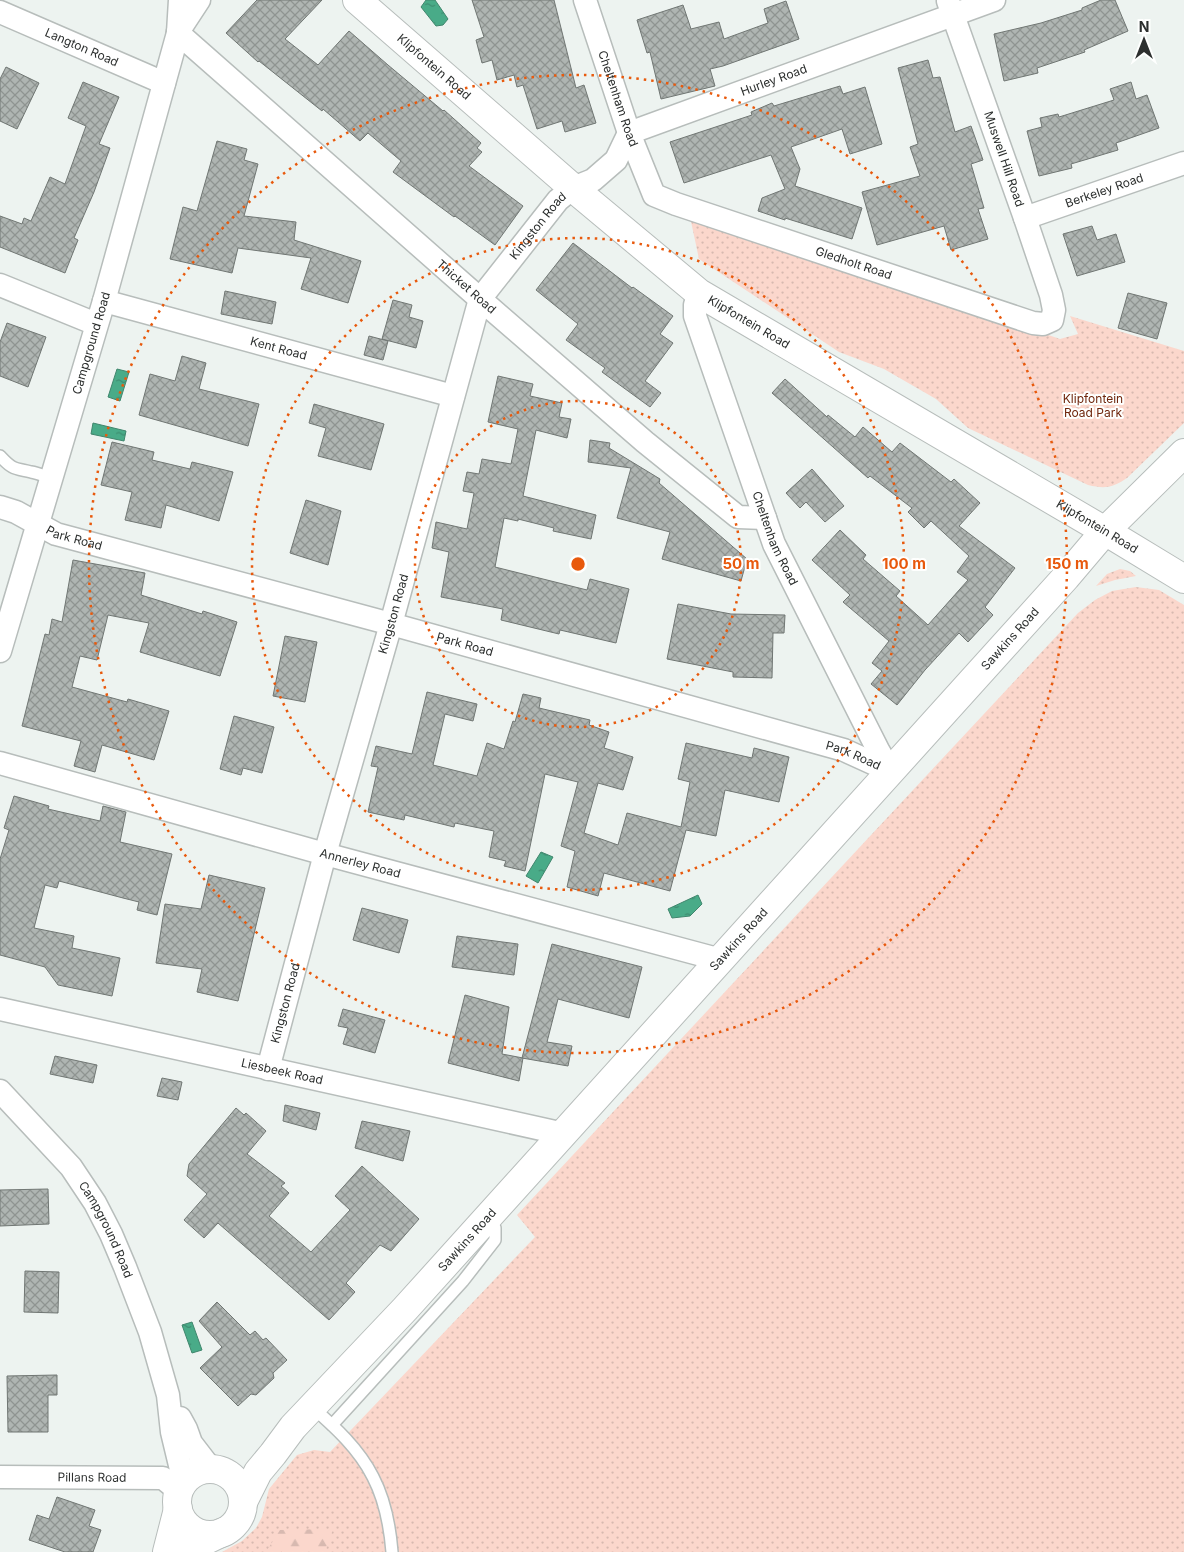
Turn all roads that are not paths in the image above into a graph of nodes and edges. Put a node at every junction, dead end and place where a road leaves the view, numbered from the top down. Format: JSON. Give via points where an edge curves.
{"nodes":[{"id":1,"x":180,"y":0,"type":"edge"},
{"id":2,"x":199,"y":0,"type":"edge"},
{"id":3,"x":359,"y":0,"type":"edge"},
{"id":4,"x":585,"y":0,"type":"edge"},
{"id":5,"x":994,"y":0,"type":"edge"},
{"id":6,"x":950,"y":7,"type":"edge"},
{"id":7,"x":0,"y":12,"type":"edge"},
{"id":8,"x":178,"y":32,"type":"junction"},
{"id":9,"x":164,"y":83,"type":"junction"},
{"id":10,"x":629,"y":133,"type":"junction"},
{"id":11,"x":1184,"y":163,"type":"edge"},
{"id":12,"x":573,"y":188,"type":"junction"},
{"id":13,"x":654,"y":194,"type":"joint"},
{"id":14,"x":1025,"y":218,"type":"junction"},
{"id":15,"x":0,"y":285,"type":"edge"},
{"id":16,"x":698,"y":293,"type":"junction"},
{"id":17,"x":480,"y":299,"type":"junction"},
{"id":18,"x":104,"y":301,"type":"junction"},
{"id":19,"x":1052,"y":320,"type":"joint"},
{"id":20,"x":96,"y":324,"type":"junction"},
{"id":21,"x":453,"y":396,"type":"junction"},
{"id":22,"x":1184,"y":453,"type":"edge"},
{"id":23,"x":0,"y":456,"type":"edge"},
{"id":24,"x":50,"y":478,"type":"junction"},
{"id":25,"x":0,"y":506,"type":"edge"},
{"id":26,"x":766,"y":518,"type":"junction"},
{"id":27,"x":37,"y":523,"type":"junction"},
{"id":28,"x":1105,"y":531,"type":"junction"},
{"id":29,"x":1184,"y":580,"type":"edge"},
{"id":30,"x":392,"y":624,"type":"junction"},
{"id":31,"x":0,"y":652,"type":"edge"},
{"id":32,"x":0,"y":763,"type":"edge"},
{"id":33,"x":890,"y":771,"type":"junction"},
{"id":34,"x":326,"y":854,"type":"junction"},
{"id":35,"x":721,"y":960,"type":"junction"},
{"id":36,"x":0,"y":1009,"type":"edge"},
{"id":37,"x":268,"y":1069,"type":"junction"},
{"id":38,"x":0,"y":1091,"type":"edge"},
{"id":39,"x":564,"y":1134,"type":"junction"},
{"id":40,"x":489,"y":1217,"type":"junction"},
{"id":41,"x":168,"y":1395,"type":"junction"},
{"id":42,"x":312,"y":1407,"type":"junction"},
{"id":43,"x":332,"y":1425,"type":"junction"},
{"id":44,"x":293,"y":1427,"type":"junction"},
{"id":45,"x":217,"y":1470,"type":"junction"},
{"id":46,"x":0,"y":1477,"type":"edge"},
{"id":47,"x":181,"y":1494,"type":"junction"},
{"id":48,"x":244,"y":1500,"type":"junction"},
{"id":49,"x":224,"y":1531,"type":"junction"},
{"id":50,"x":166,"y":1552,"type":"edge"},
{"id":51,"x":187,"y":1552,"type":"edge"},
{"id":52,"x":392,"y":1552,"type":"edge"}],
"edges":[{"from":1,"to":8,"type":"street","name":"Campground Road"},
{"from":2,"to":8,"type":"street","name":"Campground Road"},
{"from":3,"to":12,"type":"street","name":"Klipfontein Road"},
{"from":4,"to":10,"type":"street","name":"Cheltenham Road"},
{"from":5,"to":6,"type":"street","name":"Hurley Road"},
{"from":6,"to":10,"type":"street","name":"Hurley Road"},
{"from":6,"to":14,"type":"street","name":"Muswell Hill Road"},
{"from":7,"to":9,"type":"street","name":"Langton Road"},
{"from":8,"to":9,"type":"street","name":"Campground Road"},
{"from":8,"to":17,"type":"street","name":"Thicket Road"},
{"from":9,"to":18,"type":"street","name":"Campground Road"},
{"from":10,"to":12,"type":"street","via":[[616,160],[593,180]]},
{"from":10,"to":13,"type":"street","name":"Cheltenham Road"},
{"from":11,"to":14,"type":"street","name":"Berkeley Road"},
{"from":12,"to":16,"type":"street","name":"Klipfontein Road"},
{"from":12,"to":17,"type":"street","name":"Kingston Road","via":[[558,200]]},
{"from":13,"to":19,"type":"street","name":"Gledholt Road","via":[[1033,323],[1043,324]]},
{"from":14,"to":19,"type":"street","name":"Muswell Hill Road","via":[[1054,310]]},
{"from":15,"to":20,"type":"street"},
{"from":16,"to":26,"type":"street","name":"Cheltenham Road","via":[[695,305],[697,322]]},
{"from":16,"to":28,"type":"street","name":"Klipfontein Road"},
{"from":17,"to":21,"type":"street","name":"Kingston Road"},
{"from":17,"to":26,"type":"street","name":"Thicket Road","via":[[645,442],[738,517]]},
{"from":18,"to":20,"type":"street","name":"Campground Road"},
{"from":18,"to":21,"type":"street","name":"Kent Road"},
{"from":20,"to":24,"type":"street","name":"Campground Road"},
{"from":21,"to":30,"type":"street","name":"Kingston Road"},
{"from":22,"to":28,"type":"street","name":"Sawkins Road"},
{"from":23,"to":24,"type":"lane","via":[[17,470]]},
{"from":24,"to":27,"type":"street","name":"Campground Road"},
{"from":25,"to":27,"type":"street","name":"Park Road"},
{"from":26,"to":33,"type":"street","name":"Cheltenham Road","via":[[774,544]]},
{"from":27,"to":30,"type":"street","name":"Park Road","via":[[56,534]]},
{"from":27,"to":31,"type":"street","name":"Campground Road"},
{"from":28,"to":29,"type":"street","name":"Klipfontein Road"},
{"from":28,"to":33,"type":"street","name":"Sawkins Road"},
{"from":30,"to":33,"type":"street","name":"Park Road","via":[[844,750]]},
{"from":30,"to":34,"type":"street","name":"Kingston Road"},
{"from":32,"to":34,"type":"street","name":"Annerley Road"},
{"from":33,"to":35,"type":"street","name":"Sawkins Road"},
{"from":34,"to":35,"type":"street","name":"Annerley Road"},
{"from":34,"to":37,"type":"street","name":"Kingston Road"},
{"from":35,"to":39,"type":"street","name":"Sawkins Road"},
{"from":36,"to":37,"type":"street","name":"Liesbeek Road"},
{"from":37,"to":39,"type":"street","name":"Liesbeek Road"},
{"from":38,"to":41,"type":"street","name":"Campground Road","via":[[70,1166],[95,1203],[150,1332]]},
{"from":39,"to":40,"type":"street","name":"Sawkins Road"},
{"from":40,"to":42,"type":"street","name":"Sawkins Road"},
{"from":40,"to":43,"type":"lane","via":[[495,1228],[494,1240],[463,1282]]},
{"from":41,"to":45,"type":"street","name":"Campground Road","via":[[191,1443]]},
{"from":41,"to":47,"type":"street","name":"Campground Road"},
{"from":42,"to":43,"type":"lane"},
{"from":42,"to":44,"type":"street","name":"Sawkins Road"},
{"from":43,"to":52,"type":"lane","via":[[346,1438],[373,1477],[390,1527]]},
{"from":44,"to":45,"type":"street","name":"Sawkins Road","via":[[242,1463]]},
{"from":44,"to":48,"type":"street","name":"Sawkins Road","via":[[258,1472]]},
{"from":45,"to":47,"type":"street","via":[[200,1470],[191,1475]]},
{"from":45,"to":48,"type":"street","via":[[233,1478]]},
{"from":46,"to":47,"type":"street","name":"Pillans Road","via":[[163,1478]]},
{"from":47,"to":49,"type":"street","via":[[183,1519],[191,1528],[207,1534]]},
{"from":47,"to":50,"type":"street","name":"Campground Road"},
{"from":48,"to":49,"type":"street","via":[[239,1518]]},
{"from":49,"to":51,"type":"street"}]}
